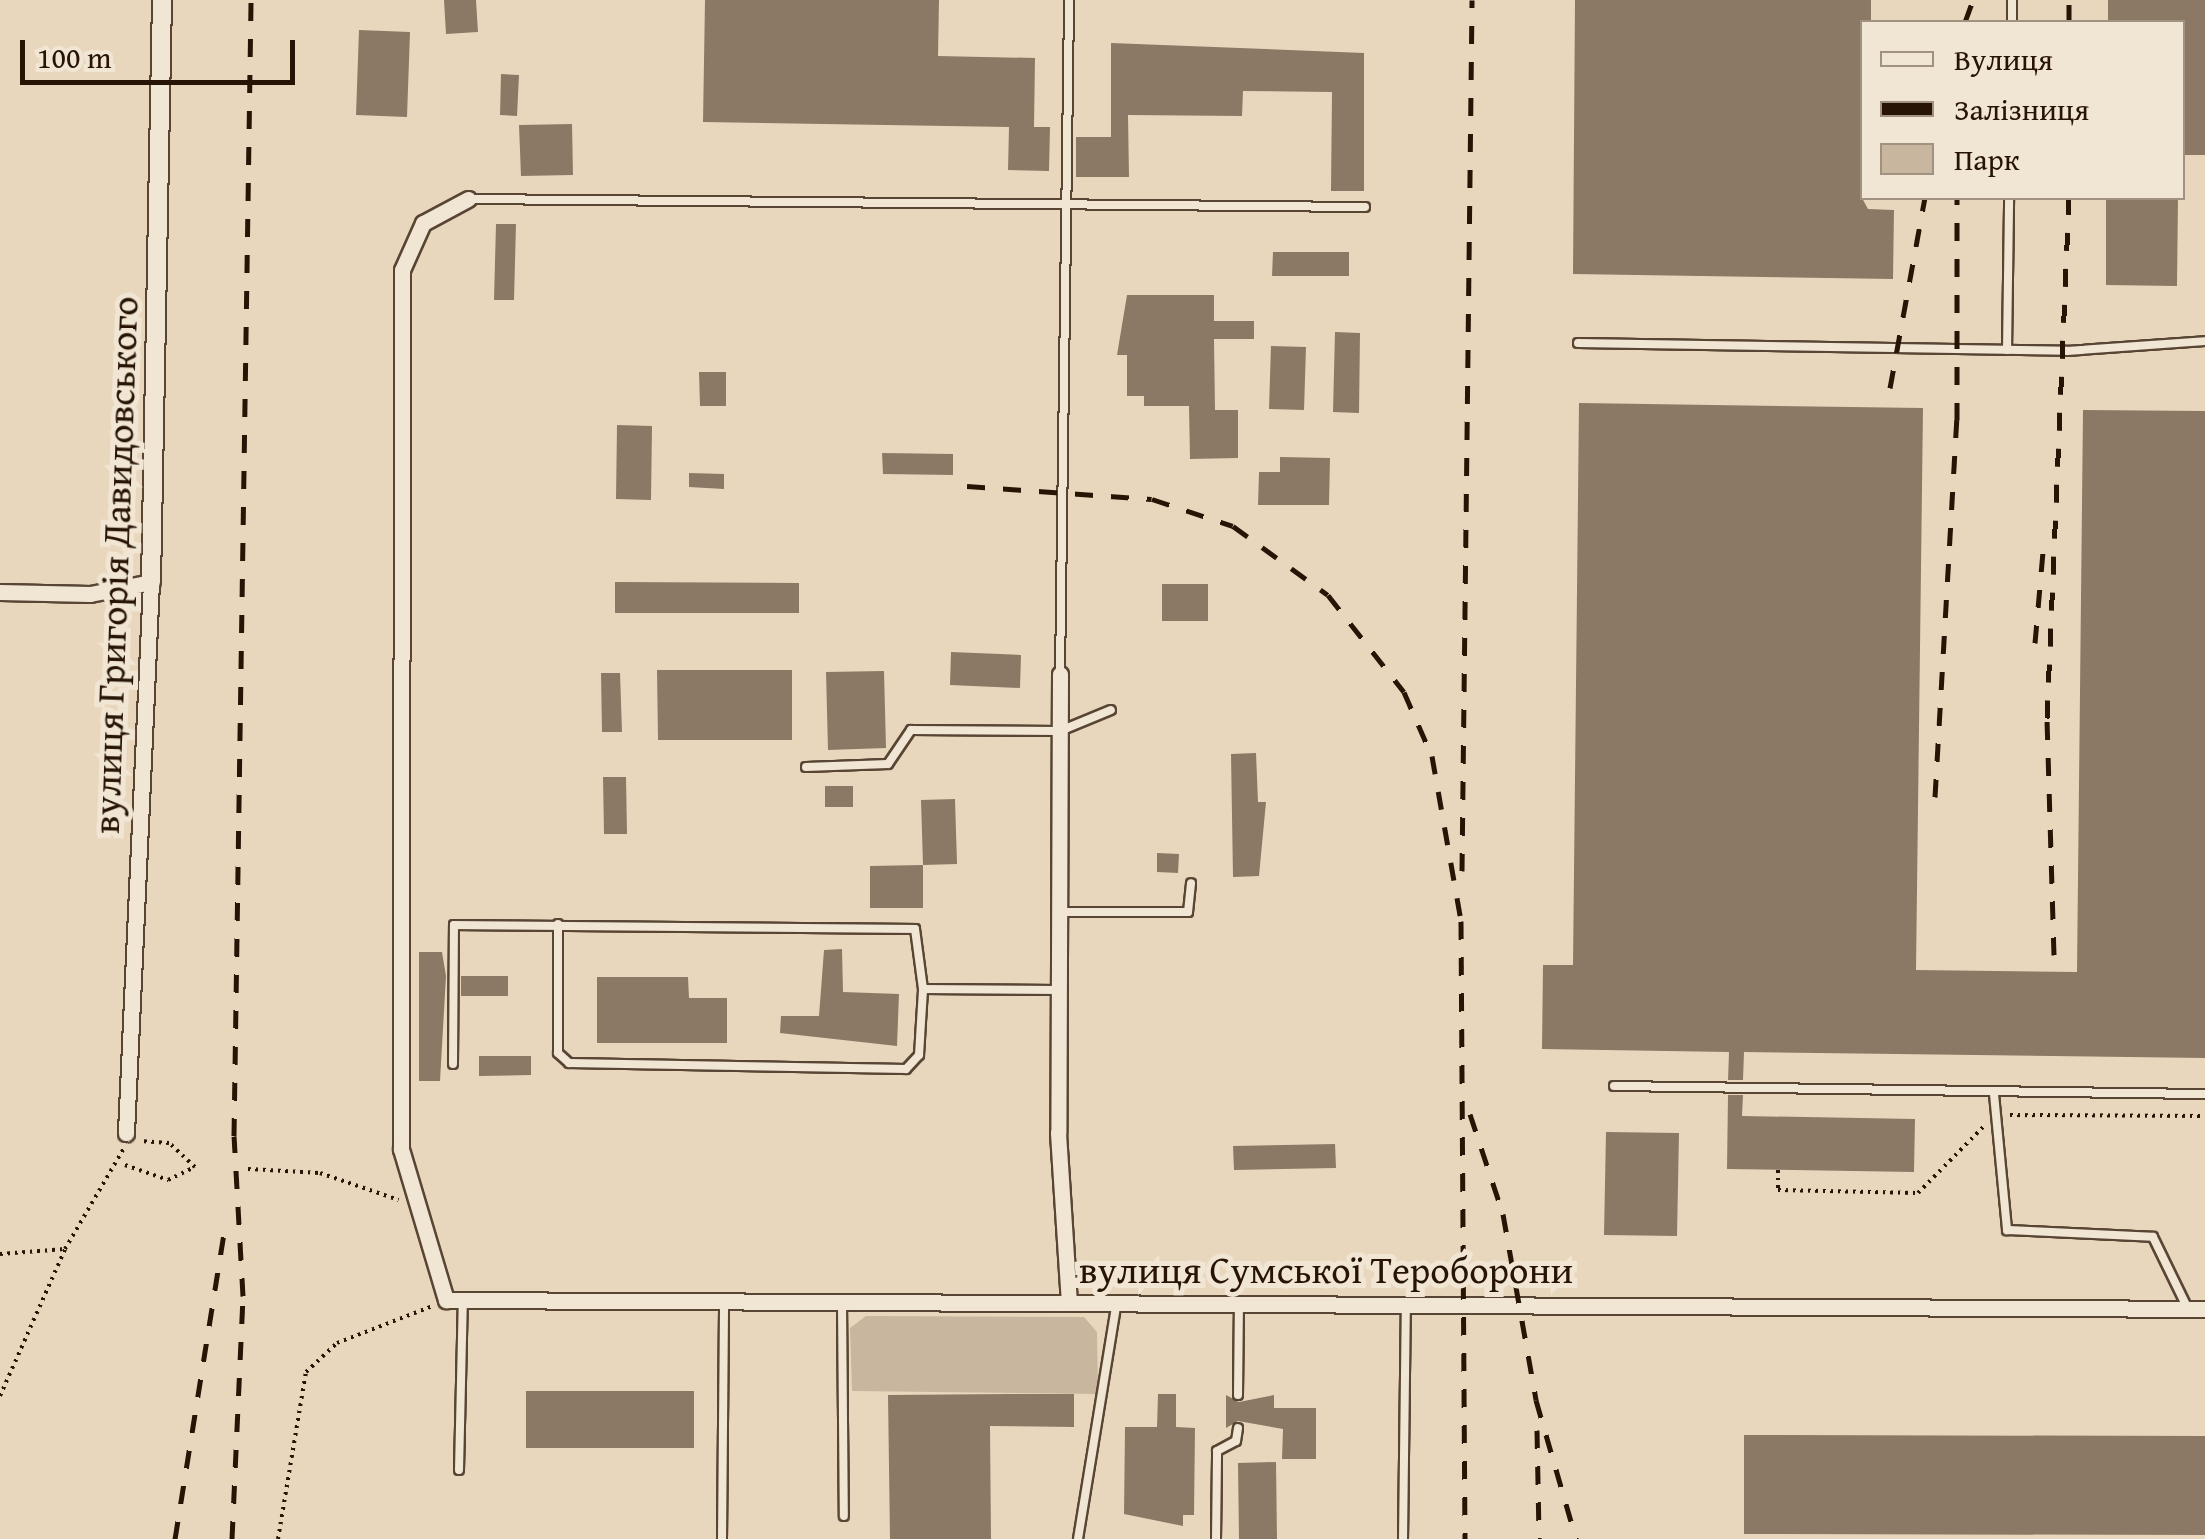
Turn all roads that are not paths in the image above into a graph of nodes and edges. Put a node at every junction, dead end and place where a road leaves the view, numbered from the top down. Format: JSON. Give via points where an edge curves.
{"nodes":[{"id":1,"x":162,"y":0,"type":"edge"},
{"id":2,"x":1069,"y":0,"type":"edge"},
{"id":3,"x":468,"y":199,"type":"joint"},
{"id":4,"x":2009,"y":200,"type":"edge"},
{"id":5,"x":1067,"y":203,"type":"junction"},
{"id":6,"x":1365,"y":207,"type":"dead end"},
{"id":7,"x":2205,"y":341,"type":"edge"},
{"id":8,"x":1578,"y":342,"type":"dead end"},
{"id":9,"x":2006,"y":350,"type":"junction"},
{"id":10,"x":152,"y":582,"type":"junction"},
{"id":11,"x":0,"y":592,"type":"edge"},
{"id":12,"x":1060,"y":674,"type":"joint"},
{"id":13,"x":1112,"y":710,"type":"dead end"},
{"id":14,"x":1060,"y":731,"type":"junction"},
{"id":15,"x":806,"y":767,"type":"dead end"},
{"id":16,"x":1191,"y":882,"type":"dead end"},
{"id":17,"x":1064,"y":912,"type":"junction"},
{"id":18,"x":558,"y":924,"type":"junction"},
{"id":19,"x":923,"y":989,"type":"junction"},
{"id":20,"x":1058,"y":990,"type":"junction"},
{"id":21,"x":453,"y":1064,"type":"dead end"},
{"id":22,"x":1614,"y":1086,"type":"dead end"},
{"id":23,"x":1994,"y":1094,"type":"junction"},
{"id":24,"x":2205,"y":1094,"type":"edge"},
{"id":25,"x":126,"y":1137,"type":"road end"},
{"id":26,"x":724,"y":1298,"type":"junction"},
{"id":27,"x":842,"y":1299,"type":"junction"},
{"id":28,"x":455,"y":1300,"type":"junction"},
{"id":29,"x":1069,"y":1302,"type":"junction"},
{"id":30,"x":1117,"y":1302,"type":"junction"},
{"id":31,"x":1239,"y":1302,"type":"junction"},
{"id":32,"x":1406,"y":1303,"type":"junction"},
{"id":33,"x":2196,"y":1309,"type":"edge"},
{"id":34,"x":1238,"y":1395,"type":"dead end"},
{"id":35,"x":1238,"y":1428,"type":"dead end"},
{"id":36,"x":458,"y":1470,"type":"dead end"},
{"id":37,"x":844,"y":1516,"type":"dead end"},
{"id":38,"x":722,"y":1539,"type":"edge"},
{"id":39,"x":1078,"y":1539,"type":"edge"},
{"id":40,"x":1216,"y":1539,"type":"edge"},
{"id":41,"x":1403,"y":1539,"type":"edge"}],
"edges":[{"from":1,"to":10,"type":"street","name":"вулиця Григорія Давидовського"},
{"from":2,"to":5,"type":"lane"},
{"from":3,"to":5,"type":"lane"},
{"from":3,"to":28,"type":"street","via":[[423,223],[402,270],[394,940],[401,1149]]},
{"from":4,"to":9,"type":"lane"},
{"from":5,"to":6,"type":"lane"},
{"from":5,"to":12,"type":"lane"},
{"from":7,"to":9,"type":"lane"},
{"from":8,"to":9,"type":"lane"},
{"from":10,"to":11,"type":"street","via":[[90,594]]},
{"from":10,"to":25,"type":"street","name":"вулиця Григорія Давидовського"},
{"from":12,"to":14,"type":"street"},
{"from":13,"to":14,"type":"lane"},
{"from":14,"to":15,"type":"lane","via":[[911,730],[888,764]]},
{"from":14,"to":17,"type":"street"},
{"from":16,"to":17,"type":"lane","via":[[1188,912]]},
{"from":17,"to":20,"type":"street"},
{"from":18,"to":19,"type":"lane","via":[[915,929]]},
{"from":18,"to":19,"type":"lane","via":[[558,1053],[570,1063],[906,1069],[919,1055]]},
{"from":18,"to":21,"type":"lane","via":[[454,925]]},
{"from":19,"to":20,"type":"lane"},
{"from":20,"to":29,"type":"street"},
{"from":22,"to":23,"type":"lane"},
{"from":23,"to":24,"type":"lane"},
{"from":23,"to":33,"type":"lane","via":[[2007,1230],[2153,1237]]},
{"from":26,"to":27,"type":"street","name":"вулиця Сумської Тероборони"},
{"from":26,"to":28,"type":"street","name":"вулиця Сумської Тероборони"},
{"from":26,"to":38,"type":"lane"},
{"from":27,"to":29,"type":"street","name":"вулиця Сумської Тероборони"},
{"from":27,"to":37,"type":"lane"},
{"from":28,"to":36,"type":"lane"},
{"from":29,"to":30,"type":"street","name":"вулиця Сумської Тероборони"},
{"from":30,"to":31,"type":"street","name":"вулиця Сумської Тероборони"},
{"from":30,"to":39,"type":"lane"},
{"from":31,"to":32,"type":"street","name":"вулиця Сумської Тероборони"},
{"from":31,"to":34,"type":"lane"},
{"from":32,"to":33,"type":"street","name":"вулиця Сумської Тероборони"},
{"from":32,"to":41,"type":"lane"},
{"from":35,"to":40,"type":"lane","via":[[1236,1441],[1217,1451]]}]}
